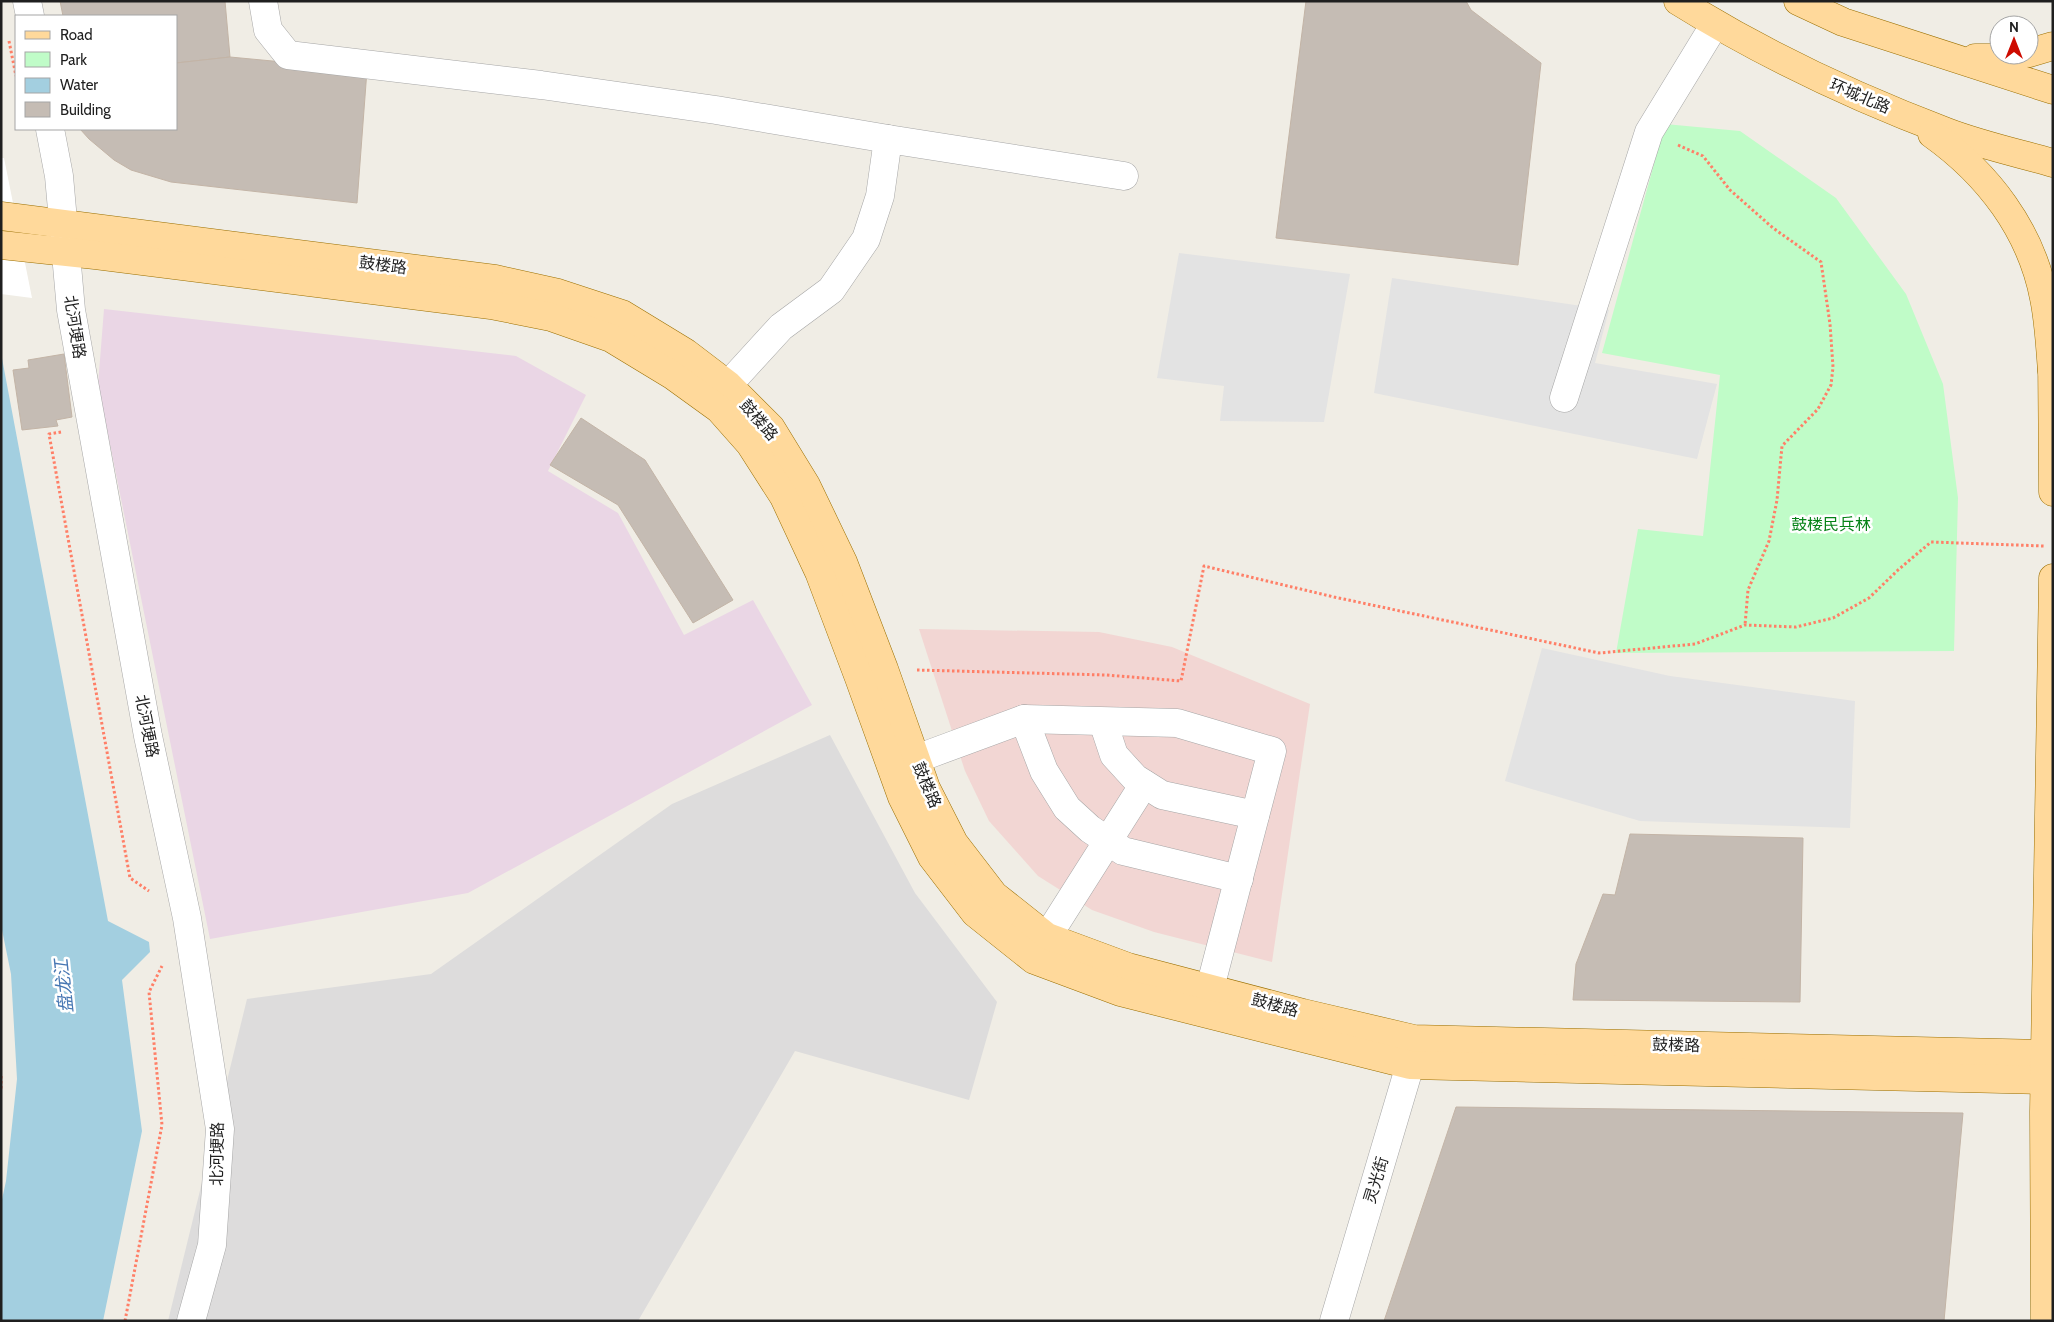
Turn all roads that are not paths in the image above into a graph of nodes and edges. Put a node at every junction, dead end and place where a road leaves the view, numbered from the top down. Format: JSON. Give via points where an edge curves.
{"nodes":[{"id":1,"x":27,"y":1,"type":"edge"},
{"id":2,"x":263,"y":1,"type":"edge"},
{"id":3,"x":1678,"y":1,"type":"edge"},
{"id":4,"x":1798,"y":1,"type":"edge"},
{"id":5,"x":30,"y":15,"type":"edge"},
{"id":6,"x":1715,"y":24,"type":"junction"},
{"id":7,"x":2053,"y":46,"type":"edge"},
{"id":8,"x":2039,"y":50,"type":"edge"},
{"id":9,"x":1951,"y":58,"type":"junction"},
{"id":10,"x":1989,"y":58,"type":"edge"},
{"id":11,"x":2053,"y":90,"type":"edge"},
{"id":12,"x":1886,"y":107,"type":"junction"},
{"id":13,"x":50,"y":130,"type":"edge"},
{"id":14,"x":888,"y":139,"type":"junction"},
{"id":15,"x":2053,"y":163,"type":"edge"},
{"id":16,"x":1124,"y":176,"type":"dead end"},
{"id":17,"x":9,"y":217,"type":"edge"},
{"id":18,"x":62,"y":223,"type":"junction"},
{"id":19,"x":12,"y":246,"type":"edge"},
{"id":20,"x":64,"y":252,"type":"junction"},
{"id":21,"x":2053,"y":344,"type":"edge"},
{"id":22,"x":2052,"y":371,"type":"edge"},
{"id":23,"x":728,"y":385,"type":"junction"},
{"id":24,"x":1564,"y":398,"type":"dead end"},
{"id":25,"x":2053,"y":492,"type":"edge"},
{"id":26,"x":2053,"y":578,"type":"edge"},
{"id":27,"x":1024,"y":719,"type":"junction"},
{"id":28,"x":1103,"y":722,"type":"junction"},
{"id":29,"x":916,"y":759,"type":"junction"},
{"id":30,"x":1144,"y":784,"type":"junction"},
{"id":31,"x":1255,"y":815,"type":"junction"},
{"id":32,"x":1108,"y":841,"type":"junction"},
{"id":33,"x":1239,"y":879,"type":"junction"},
{"id":34,"x":1047,"y":937,"type":"junction"},
{"id":35,"x":1210,"y":988,"type":"junction"},
{"id":36,"x":1412,"y":1052,"type":"junction"},
{"id":37,"x":2045,"y":1067,"type":"junction"},
{"id":38,"x":191,"y":1321,"type":"edge"},
{"id":39,"x":1334,"y":1321,"type":"edge"},
{"id":40,"x":2045,"y":1321,"type":"edge"}],
"edges":[{"from":1,"to":5,"type":"street"},
{"from":2,"to":14,"type":"street","via":[[268,30],[288,55],[638,99]]},
{"from":3,"to":6,"type":"main road","name":"环城北路"},
{"from":4,"to":9,"type":"main road","via":[[1843,22]]},
{"from":6,"to":12,"type":"main road","name":"环城北路","via":[[1831,84]]},
{"from":6,"to":24,"type":"street","via":[[1649,132]]},
{"from":7,"to":8,"type":"main road"},
{"from":9,"to":10,"type":"main road"},
{"from":9,"to":11,"type":"main road"},
{"from":12,"to":15,"type":"main road","name":"环城北路","via":[[1949,133]]},
{"from":12,"to":22,"type":"main road","via":[[1955,151],[1982,176],[2004,204],[2022,233],[2044,297]]},
{"from":13,"to":18,"type":"street","name":"北河埂路","via":[[59,176]]},
{"from":14,"to":16,"type":"street"},
{"from":14,"to":23,"type":"street","via":[[880,196],[866,239],[831,290],[781,327]]},
{"from":17,"to":18,"type":"main road","name":"鼓楼路"},
{"from":18,"to":20,"type":"street","name":"北河埂路"},
{"from":18,"to":23,"type":"main road","name":"鼓楼路","via":[[495,279],[558,292],[622,314],[686,353]]},
{"from":19,"to":20,"type":"main road","name":"鼓楼路"},
{"from":20,"to":36,"type":"main road","name":"鼓楼路","via":[[491,305],[551,317],[611,338],[672,375],[719,409],[750,444],[779,490],[819,572],[902,797],[932,857],[975,913],[1034,960],[1120,992]]},
{"from":20,"to":38,"type":"street","name":"北河埂路","via":[[71,310],[148,736],[187,918],[220,1129],[212,1245]]},
{"from":21,"to":22,"type":"main road"},
{"from":22,"to":25,"type":"main road"},
{"from":23,"to":29,"type":"main road","name":"鼓楼路","via":[[771,428],[806,484],[843,562]]},
{"from":26,"to":37,"type":"main road"},
{"from":27,"to":28,"type":"street"},
{"from":27,"to":29,"type":"street"},
{"from":27,"to":32,"type":"street","via":[[1044,771],[1067,808]]},
{"from":28,"to":30,"type":"street","via":[[1114,755]]},
{"from":28,"to":31,"type":"street","via":[[1177,723],[1272,751]]},
{"from":29,"to":34,"type":"main road","name":"鼓楼路","via":[[926,788],[954,843],[994,895]]},
{"from":30,"to":31,"type":"street","via":[[1162,794]]},
{"from":30,"to":32,"type":"street"},
{"from":31,"to":33,"type":"street"},
{"from":32,"to":33,"type":"street","via":[[1123,851]]},
{"from":32,"to":34,"type":"street"},
{"from":33,"to":35,"type":"street"},
{"from":34,"to":35,"type":"main road","name":"鼓楼路","via":[[1128,967]]},
{"from":35,"to":36,"type":"main road","name":"鼓楼路"},
{"from":36,"to":37,"type":"main road","name":"鼓楼路"},
{"from":36,"to":39,"type":"street","name":"灵光街"},
{"from":37,"to":40,"type":"main road"}]}
